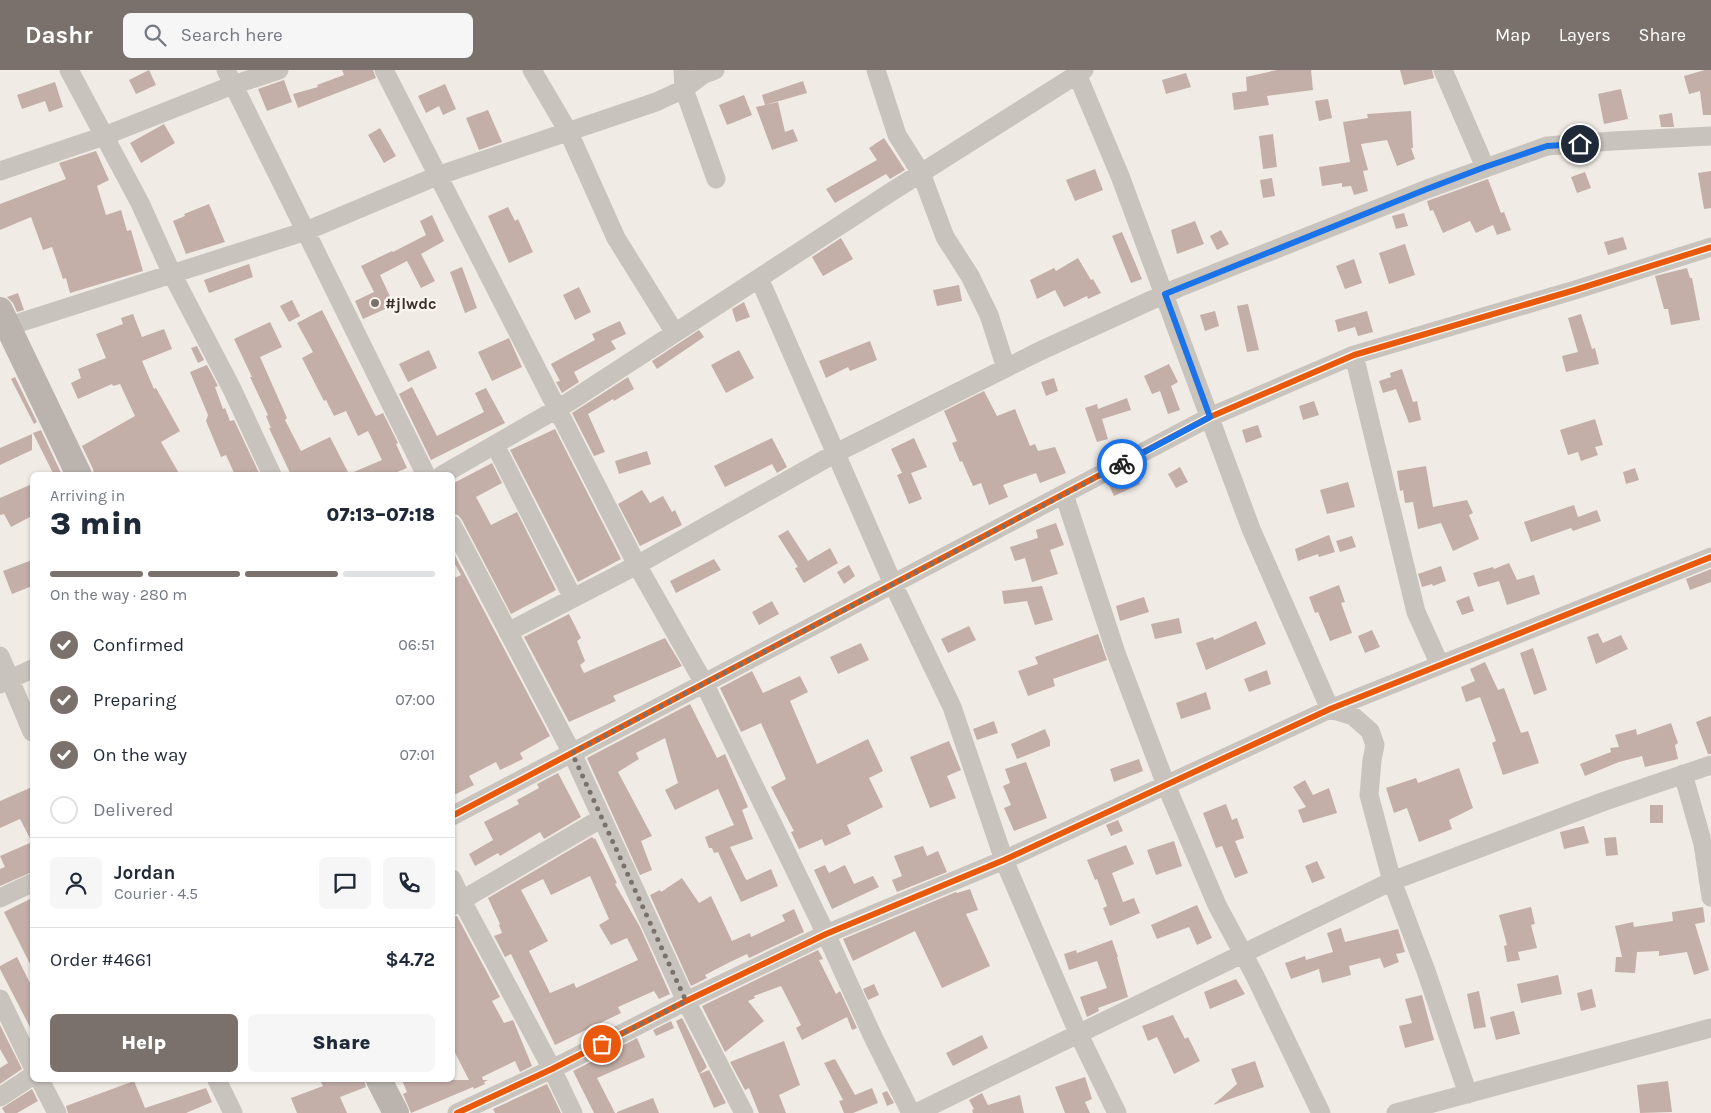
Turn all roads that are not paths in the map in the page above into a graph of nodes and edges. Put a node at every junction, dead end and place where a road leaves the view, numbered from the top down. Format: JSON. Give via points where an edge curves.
{"nodes":[{"id":1,"x":69,"y":70,"type":"edge"},
{"id":2,"x":279,"y":70,"type":"edge"},
{"id":3,"x":384,"y":70,"type":"edge"},
{"id":4,"x":532,"y":70,"type":"edge"},
{"id":5,"x":683,"y":70,"type":"edge"},
{"id":6,"x":715,"y":70,"type":"edge"},
{"id":7,"x":876,"y":70,"type":"edge"},
{"id":8,"x":1442,"y":70,"type":"edge"},
{"id":9,"x":1080,"y":72,"type":"edge"},
{"id":10,"x":230,"y":78,"type":"edge"},
{"id":11,"x":684,"y":89,"type":"junction"},
{"id":12,"x":569,"y":132,"type":"junction"},
{"id":13,"x":104,"y":136,"type":"junction"},
{"id":14,"x":1711,"y":136,"type":"edge"},
{"id":15,"x":1485,"y":167,"type":"junction"},
{"id":16,"x":0,"y":171,"type":"edge"},
{"id":17,"x":920,"y":173,"type":"junction"},
{"id":18,"x":438,"y":176,"type":"junction"},
{"id":19,"x":716,"y":179,"type":"dead end"},
{"id":20,"x":306,"y":231,"type":"junction"},
{"id":21,"x":1711,"y":248,"type":"edge"},
{"id":22,"x":172,"y":274,"type":"junction"},
{"id":23,"x":759,"y":278,"type":"junction"},
{"id":24,"x":1165,"y":294,"type":"junction"},
{"id":25,"x":2,"y":322,"type":"edge"},
{"id":26,"x":675,"y":333,"type":"junction"},
{"id":27,"x":1354,"y":355,"type":"junction"},
{"id":28,"x":1006,"y":368,"type":"junction"},
{"id":29,"x":557,"y":409,"type":"junction"},
{"id":30,"x":1210,"y":417,"type":"junction"},
{"id":31,"x":495,"y":445,"type":"junction"},
{"id":32,"x":836,"y":453,"type":"junction"},
{"id":33,"x":77,"y":472,"type":"edge"},
{"id":34,"x":271,"y":472,"type":"edge"},
{"id":35,"x":425,"y":472,"type":"edge"},
{"id":36,"x":447,"y":472,"type":"edge"},
{"id":37,"x":1064,"y":494,"type":"junction"},
{"id":38,"x":455,"y":531,"type":"edge"},
{"id":39,"x":1711,"y":557,"type":"edge"},
{"id":40,"x":637,"y":565,"type":"junction"},
{"id":41,"x":894,"y":584,"type":"junction"},
{"id":42,"x":573,"y":598,"type":"junction"},
{"id":43,"x":508,"y":632,"type":"junction"},
{"id":44,"x":0,"y":656,"type":"edge"},
{"id":45,"x":1440,"y":665,"type":"junction"},
{"id":46,"x":30,"y":669,"type":"edge"},
{"id":47,"x":5,"y":681,"type":"edge"},
{"id":48,"x":704,"y":683,"type":"junction"},
{"id":49,"x":1330,"y":709,"type":"junction"},
{"id":50,"x":30,"y":728,"type":"edge"},
{"id":51,"x":572,"y":753,"type":"junction"},
{"id":52,"x":1711,"y":765,"type":"edge"},
{"id":53,"x":1682,"y":774,"type":"junction"},
{"id":54,"x":1166,"y":785,"type":"junction"},
{"id":55,"x":455,"y":814,"type":"edge"},
{"id":56,"x":602,"y":818,"type":"junction"},
{"id":57,"x":1004,"y":860,"type":"junction"},
{"id":58,"x":1392,"y":881,"type":"junction"},
{"id":59,"x":30,"y":884,"type":"edge"},
{"id":60,"x":1711,"y":897,"type":"edge"},
{"id":61,"x":0,"y":898,"type":"edge"},
{"id":62,"x":457,"y":904,"type":"edge"},
{"id":63,"x":826,"y":934,"type":"junction"},
{"id":64,"x":1243,"y":953,"type":"junction"},
{"id":65,"x":0,"y":999,"type":"edge"},
{"id":66,"x":686,"y":1001,"type":"junction"},
{"id":67,"x":1711,"y":1028,"type":"edge"},
{"id":68,"x":1079,"y":1034,"type":"junction"},
{"id":69,"x":30,"y":1061,"type":"edge"},
{"id":70,"x":552,"y":1069,"type":"junction"},
{"id":71,"x":30,"y":1077,"type":"edge"},
{"id":72,"x":41,"y":1082,"type":"edge"},
{"id":73,"x":218,"y":1082,"type":"edge"},
{"id":74,"x":380,"y":1082,"type":"edge"},
{"id":75,"x":1468,"y":1094,"type":"junction"},
{"id":76,"x":0,"y":1097,"type":"edge"},
{"id":77,"x":57,"y":1113,"type":"edge"},
{"id":78,"x":233,"y":1113,"type":"edge"},
{"id":79,"x":396,"y":1113,"type":"edge"},
{"id":80,"x":457,"y":1113,"type":"edge"},
{"id":81,"x":573,"y":1113,"type":"edge"},
{"id":82,"x":744,"y":1113,"type":"edge"},
{"id":83,"x":911,"y":1113,"type":"edge"},
{"id":84,"x":916,"y":1113,"type":"edge"},
{"id":85,"x":1117,"y":1113,"type":"edge"},
{"id":86,"x":1321,"y":1113,"type":"edge"},
{"id":87,"x":1396,"y":1113,"type":"edge"}],
"edges":[{"from":1,"to":13,"type":"street"},
{"from":2,"to":10,"type":"street"},
{"from":3,"to":18,"type":"street"},
{"from":4,"to":12,"type":"street"},
{"from":5,"to":11,"type":"street"},
{"from":6,"to":11,"type":"street"},
{"from":7,"to":17,"type":"street","via":[[896,135]]},
{"from":8,"to":15,"type":"street"},
{"from":9,"to":17,"type":"street"},
{"from":9,"to":24,"type":"street"},
{"from":10,"to":13,"type":"street"},
{"from":10,"to":20,"type":"street"},
{"from":11,"to":12,"type":"street"},
{"from":11,"to":19,"type":"street"},
{"from":12,"to":18,"type":"street"},
{"from":12,"to":26,"type":"street","via":[[616,238]]},
{"from":13,"to":16,"type":"street"},
{"from":13,"to":22,"type":"street","via":[[140,203]]},
{"from":14,"to":15,"type":"street","via":[[1547,146]]},
{"from":15,"to":24,"type":"street"},
{"from":17,"to":23,"type":"street"},
{"from":17,"to":28,"type":"street","via":[[945,236],[989,315]]},
{"from":18,"to":20,"type":"street"},
{"from":18,"to":29,"type":"street"},
{"from":20,"to":22,"type":"street"},
{"from":20,"to":35,"type":"street"},
{"from":21,"to":27,"type":"street"},
{"from":22,"to":25,"type":"street"},
{"from":22,"to":34,"type":"street"},
{"from":23,"to":26,"type":"street"},
{"from":23,"to":32,"type":"street"},
{"from":24,"to":28,"type":"street"},
{"from":24,"to":30,"type":"street"},
{"from":25,"to":33,"type":"main road"},
{"from":26,"to":29,"type":"street"},
{"from":27,"to":30,"type":"street"},
{"from":27,"to":45,"type":"street","via":[[1416,612]]},
{"from":28,"to":32,"type":"street"},
{"from":29,"to":31,"type":"street"},
{"from":29,"to":40,"type":"street"},
{"from":30,"to":37,"type":"street"},
{"from":30,"to":49,"type":"street","via":[[1251,529]]},
{"from":31,"to":36,"type":"street"},
{"from":31,"to":42,"type":"street"},
{"from":32,"to":40,"type":"street"},
{"from":32,"to":41,"type":"street"},
{"from":37,"to":41,"type":"street"},
{"from":37,"to":54,"type":"street","via":[[1116,653]]},
{"from":38,"to":43,"type":"street"},
{"from":39,"to":45,"type":"street"},
{"from":40,"to":42,"type":"street"},
{"from":40,"to":48,"type":"street"},
{"from":41,"to":48,"type":"street"},
{"from":41,"to":57,"type":"street","via":[[952,707]]},
{"from":42,"to":43,"type":"street"},
{"from":43,"to":51,"type":"street"},
{"from":44,"to":47,"type":"street"},
{"from":45,"to":49,"type":"street"},
{"from":46,"to":47,"type":"street"},
{"from":47,"to":50,"type":"street"},
{"from":48,"to":51,"type":"street"},
{"from":48,"to":63,"type":"street"},
{"from":49,"to":54,"type":"street"},
{"from":49,"to":58,"type":"street","via":[[1353,716],[1370,731],[1375,745],[1369,795]]},
{"from":51,"to":55,"type":"street"},
{"from":51,"to":56,"type":"street"},
{"from":52,"to":53,"type":"street"},
{"from":53,"to":58,"type":"street"},
{"from":53,"to":60,"type":"street","via":[[1703,844]]},
{"from":54,"to":57,"type":"street"},
{"from":54,"to":64,"type":"street","via":[[1217,905]]},
{"from":56,"to":62,"type":"street"},
{"from":56,"to":66,"type":"street"},
{"from":57,"to":63,"type":"street"},
{"from":57,"to":68,"type":"street"},
{"from":58,"to":64,"type":"street"},
{"from":58,"to":75,"type":"street"},
{"from":59,"to":61,"type":"street"},
{"from":62,"to":70,"type":"street"},
{"from":63,"to":66,"type":"street"},
{"from":63,"to":83,"type":"street"},
{"from":64,"to":68,"type":"street"},
{"from":64,"to":86,"type":"street"},
{"from":65,"to":69,"type":"street"},
{"from":66,"to":70,"type":"street"},
{"from":66,"to":82,"type":"street"},
{"from":67,"to":75,"type":"street"},
{"from":68,"to":84,"type":"street"},
{"from":68,"to":85,"type":"street"},
{"from":70,"to":80,"type":"street"},
{"from":70,"to":81,"type":"street"},
{"from":71,"to":76,"type":"street"},
{"from":72,"to":77,"type":"street"},
{"from":73,"to":78,"type":"street"},
{"from":74,"to":79,"type":"main road"},
{"from":75,"to":87,"type":"street"}]}
